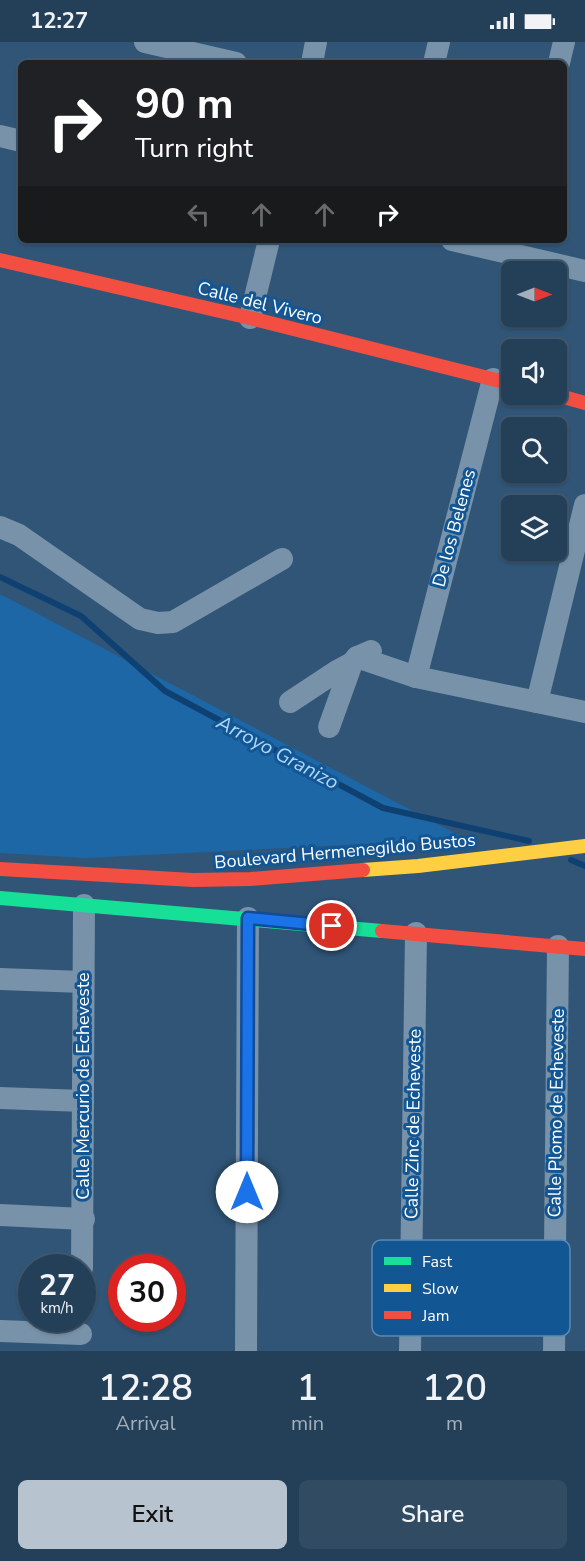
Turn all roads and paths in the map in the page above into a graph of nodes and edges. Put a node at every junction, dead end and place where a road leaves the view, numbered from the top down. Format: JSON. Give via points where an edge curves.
{"nodes":[{"id":1,"x":145,"y":42,"type":"edge"},
{"id":2,"x":316,"y":42,"type":"edge"},
{"id":3,"x":439,"y":42,"type":"edge"},
{"id":4,"x":564,"y":42,"type":"edge"},
{"id":5,"x":223,"y":60,"type":"edge"},
{"id":6,"x":313,"y":60,"type":"edge"},
{"id":7,"x":435,"y":60,"type":"edge"},
{"id":8,"x":560,"y":60,"type":"edge"},
{"id":9,"x":0,"y":136,"type":"edge"},
{"id":10,"x":18,"y":140,"type":"edge"},
{"id":11,"x":268,"y":243,"type":"edge"},
{"id":12,"x":476,"y":243,"type":"edge"},
{"id":13,"x":515,"y":248,"type":"edge"},
{"id":14,"x":0,"y":260,"type":"edge"},
{"id":15,"x":585,"y":271,"type":"edge"},
{"id":16,"x":250,"y":318,"type":"junction"},
{"id":17,"x":501,"y":382,"type":"edge"},
{"id":18,"x":501,"y":385,"type":"edge"},
{"id":19,"x":567,"y":398,"type":"edge"},
{"id":20,"x":585,"y":403,"type":"edge"},
{"id":21,"x":585,"y":505,"type":"edge"},
{"id":22,"x":0,"y":527,"type":"edge"},
{"id":23,"x":282,"y":559,"type":"dead end"},
{"id":24,"x":355,"y":660,"type":"junction"},
{"id":25,"x":417,"y":671,"type":"junction"},
{"id":26,"x":290,"y":702,"type":"dead end"},
{"id":27,"x":537,"y":702,"type":"junction"},
{"id":28,"x":585,"y":712,"type":"edge"},
{"id":29,"x":329,"y":728,"type":"dead end"},
{"id":30,"x":580,"y":846,"type":"edge"},
{"id":31,"x":0,"y":869,"type":"edge"},
{"id":32,"x":0,"y":897,"type":"edge"},
{"id":33,"x":84,"y":905,"type":"junction"},
{"id":34,"x":248,"y":918,"type":"junction"},
{"id":35,"x":416,"y":933,"type":"junction"},
{"id":36,"x":558,"y":946,"type":"junction"},
{"id":37,"x":585,"y":949,"type":"edge"},
{"id":38,"x":0,"y":979,"type":"edge"},
{"id":39,"x":83,"y":982,"type":"junction"},
{"id":40,"x":0,"y":1098,"type":"edge"},
{"id":41,"x":83,"y":1101,"type":"junction"},
{"id":42,"x":0,"y":1215,"type":"edge"},
{"id":43,"x":84,"y":1219,"type":"junction"},
{"id":44,"x":412,"y":1240,"type":"edge"},
{"id":45,"x":555,"y":1240,"type":"edge"},
{"id":46,"x":83,"y":1254,"type":"edge"},
{"id":47,"x":0,"y":1331,"type":"edge"},
{"id":48,"x":81,"y":1334,"type":"edge"},
{"id":49,"x":410,"y":1336,"type":"edge"},
{"id":50,"x":554,"y":1336,"type":"edge"},
{"id":51,"x":246,"y":1351,"type":"edge"},
{"id":52,"x":410,"y":1351,"type":"edge"},
{"id":53,"x":554,"y":1351,"type":"edge"}],
"edges":[{"from":1,"to":5,"type":"street"},
{"from":2,"to":6,"type":"street"},
{"from":3,"to":7,"type":"street"},
{"from":4,"to":8,"type":"street"},
{"from":9,"to":10,"type":"street"},
{"from":11,"to":16,"type":"street"},
{"from":12,"to":13,"type":"street"},
{"from":13,"to":15,"type":"street"},
{"from":14,"to":16,"type":"street","name":"Calle del Vivero"},
{"from":16,"to":17,"type":"street","name":"Calle del Vivero"},
{"from":18,"to":25,"type":"street","name":"De los Belenes"},
{"from":19,"to":20,"type":"street"},
{"from":21,"to":27,"type":"street"},
{"from":22,"to":23,"type":"street","via":[[140,618],[158,623],[173,622]]},
{"from":24,"to":25,"type":"street"},
{"from":24,"to":26,"type":"street"},
{"from":24,"to":29,"type":"street"},
{"from":25,"to":27,"type":"street"},
{"from":27,"to":28,"type":"street"},
{"from":30,"to":31,"type":"street","name":"Boulevard Hermenegildo Bustos","via":[[418,866],[193,880]]},
{"from":32,"to":33,"type":"street"},
{"from":33,"to":34,"type":"street"},
{"from":33,"to":39,"type":"street","name":"Calle Mercurio de Echeveste"},
{"from":34,"to":35,"type":"street"},
{"from":34,"to":51,"type":"street"},
{"from":35,"to":36,"type":"street"},
{"from":35,"to":44,"type":"street","name":"Calle Zinc de Echeveste"},
{"from":36,"to":37,"type":"street"},
{"from":36,"to":45,"type":"street","name":"Calle Plomo de Echeveste"},
{"from":38,"to":39,"type":"street"},
{"from":39,"to":41,"type":"street","name":"Calle Mercurio de Echeveste"},
{"from":40,"to":41,"type":"street"},
{"from":41,"to":43,"type":"street","name":"Calle Mercurio de Echeveste"},
{"from":42,"to":43,"type":"street"},
{"from":43,"to":46,"type":"street","name":"Calle Mercurio de Echeveste"},
{"from":47,"to":48,"type":"street"},
{"from":49,"to":52,"type":"street","name":"Calle Zinc de Echeveste"},
{"from":50,"to":53,"type":"street","name":"Calle Plomo de Echeveste"}]}
